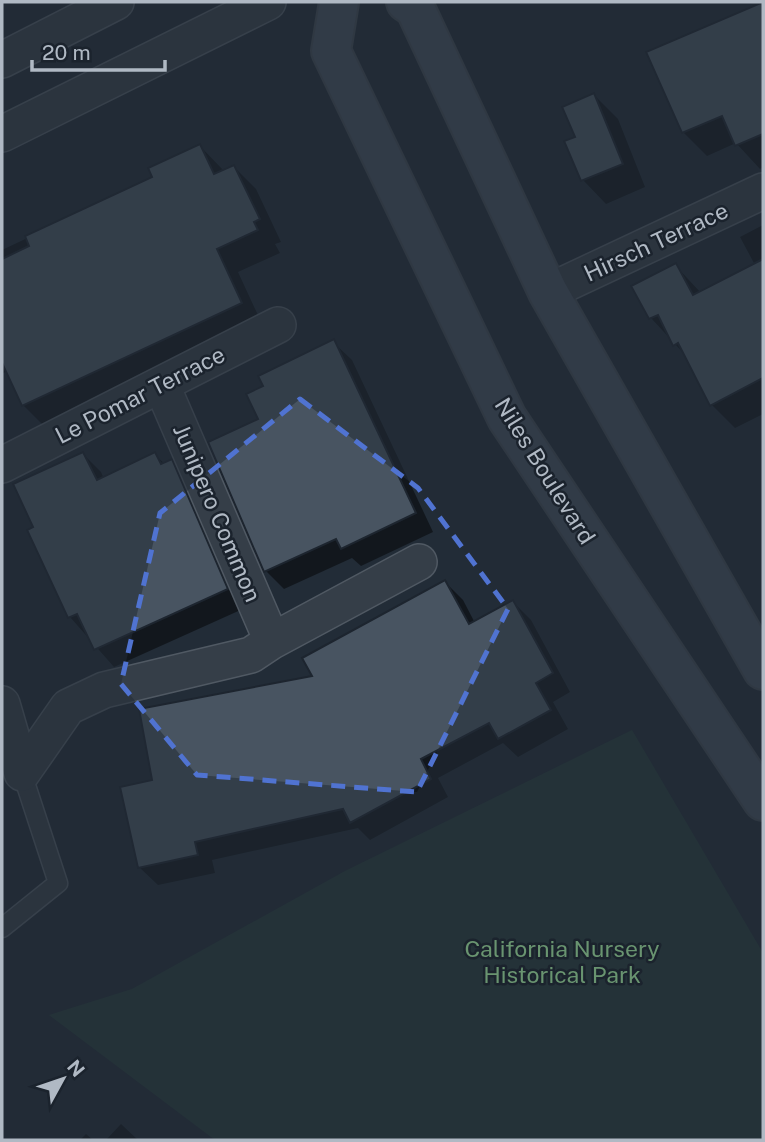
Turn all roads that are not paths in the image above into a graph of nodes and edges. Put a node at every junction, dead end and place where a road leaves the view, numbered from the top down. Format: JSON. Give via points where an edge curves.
{"nodes":[{"id":1,"x":116,"y":2,"type":"edge"},
{"id":2,"x":268,"y":2,"type":"edge"},
{"id":3,"x":340,"y":2,"type":"edge"},
{"id":4,"x":405,"y":2,"type":"edge"},
{"id":5,"x":2,"y":60,"type":"edge"},
{"id":6,"x":2,"y":134,"type":"edge"},
{"id":7,"x":763,"y":191,"type":"edge"},
{"id":8,"x":548,"y":292,"type":"junction"},
{"id":9,"x":278,"y":325,"type":"dead end"},
{"id":10,"x":162,"y":386,"type":"junction"},
{"id":11,"x":2,"y":465,"type":"edge"},
{"id":12,"x":419,"y":562,"type":"dead end"},
{"id":13,"x":272,"y":640,"type":"junction"},
{"id":14,"x":763,"y":670,"type":"edge"},
{"id":15,"x":2,"y":704,"type":"edge"},
{"id":16,"x":22,"y":773,"type":"junction"},
{"id":17,"x":763,"y":801,"type":"edge"},
{"id":18,"x":2,"y":928,"type":"edge"}],
"edges":[{"from":1,"to":5,"type":"street"},
{"from":2,"to":6,"type":"street"},
{"from":3,"to":17,"type":"main road","name":"Niles Boulevard","via":[[331,51],[507,418]]},
{"from":4,"to":8,"type":"main road","via":[[415,8]]},
{"from":7,"to":8,"type":"street","name":"Hirsch Terrace"},
{"from":8,"to":14,"type":"main road"},
{"from":9,"to":10,"type":"street","name":"Le Pomar Terrace"},
{"from":10,"to":11,"type":"street","name":"Le Pomar Terrace"},
{"from":10,"to":13,"type":"street","name":"Junipero Common"},
{"from":12,"to":13,"type":"street"},
{"from":13,"to":16,"type":"street","via":[[251,655],[104,690],[68,707]]},
{"from":15,"to":16,"type":"street"},
{"from":16,"to":18,"type":"lane","via":[[58,883]]}]}
